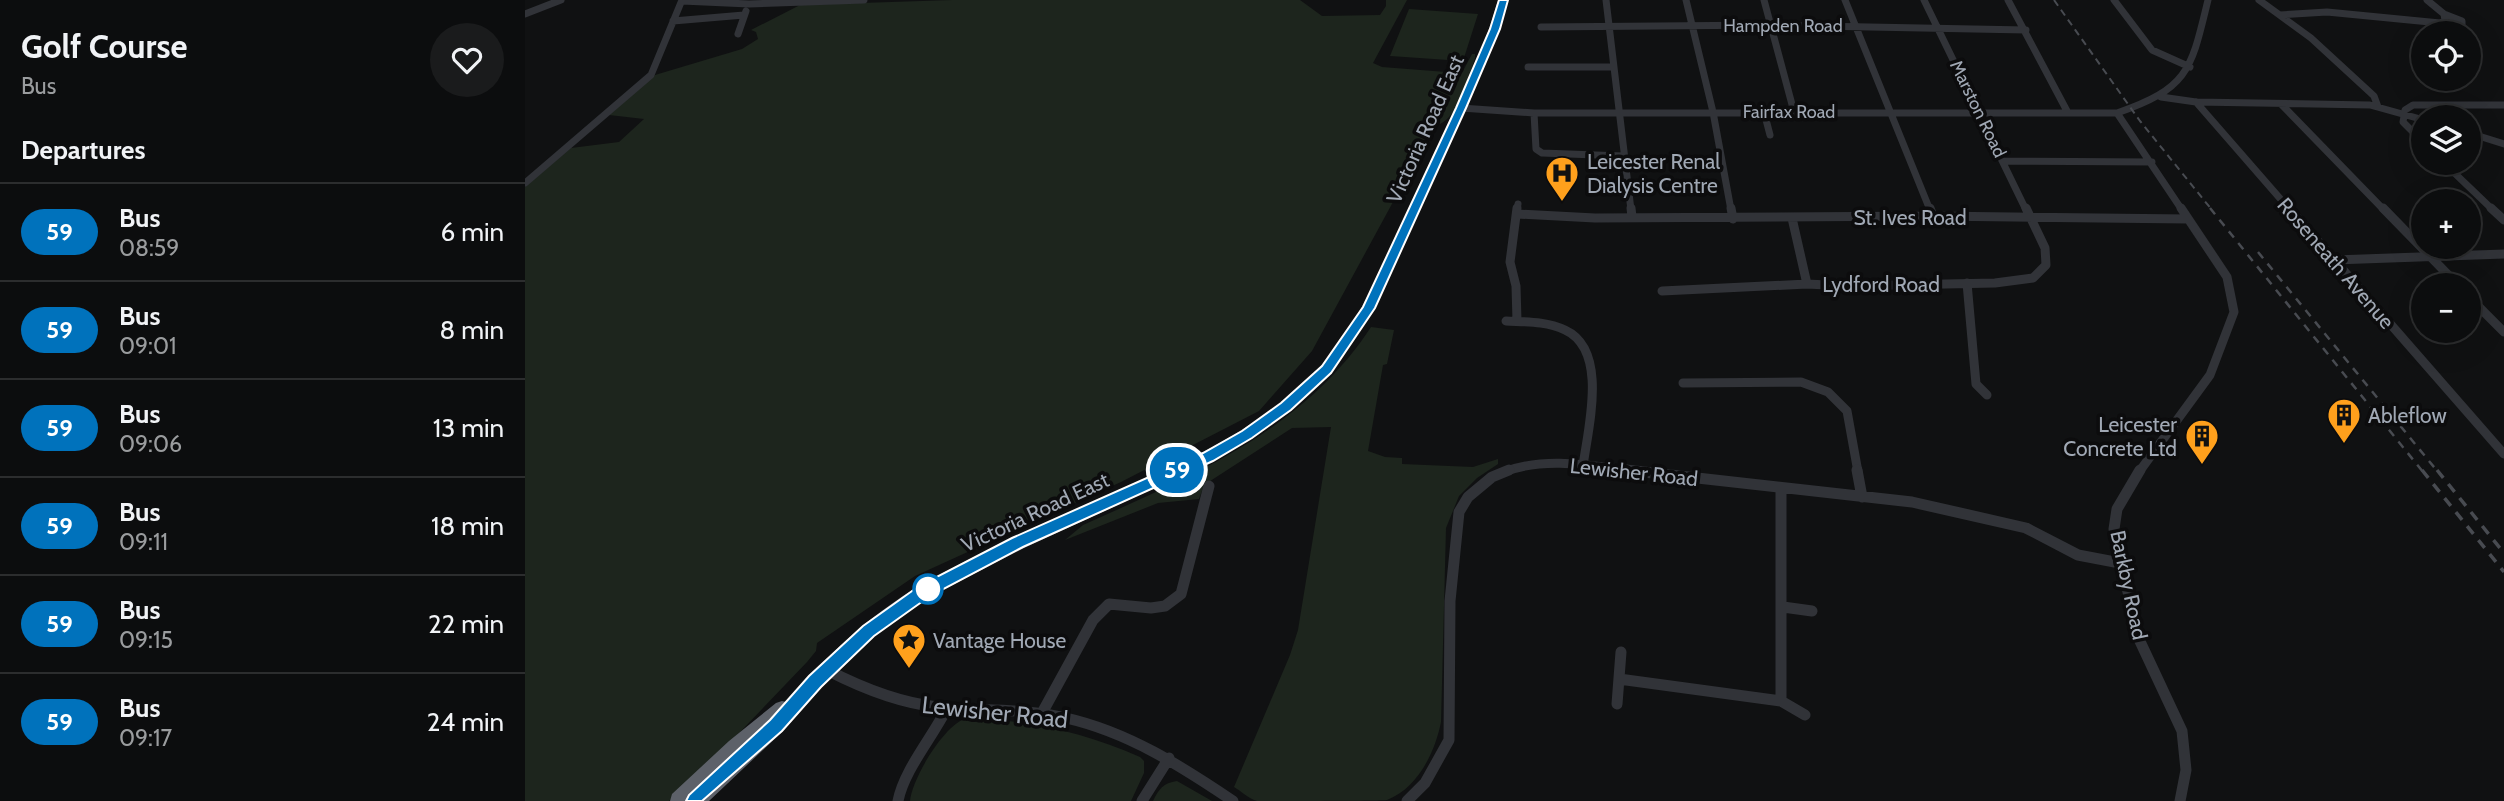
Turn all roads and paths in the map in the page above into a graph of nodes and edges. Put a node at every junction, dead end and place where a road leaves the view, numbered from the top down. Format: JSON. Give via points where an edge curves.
{"nodes":[{"id":1,"x":561,"y":0,"type":"edge"},
{"id":2,"x":682,"y":0,"type":"edge"},
{"id":3,"x":864,"y":0,"type":"edge"},
{"id":4,"x":1503,"y":0,"type":"edge"},
{"id":5,"x":1606,"y":0,"type":"edge"},
{"id":6,"x":1686,"y":0,"type":"edge"},
{"id":7,"x":1764,"y":0,"type":"edge"},
{"id":8,"x":1845,"y":0,"type":"edge"},
{"id":9,"x":1924,"y":0,"type":"edge"},
{"id":10,"x":2008,"y":0,"type":"edge"},
{"id":11,"x":2114,"y":0,"type":"edge"},
{"id":12,"x":2208,"y":0,"type":"edge"},
{"id":13,"x":2259,"y":0,"type":"edge"},
{"id":14,"x":2427,"y":0,"type":"edge"},
{"id":15,"x":749,"y":4,"type":"junction"},
{"id":16,"x":525,"y":13,"type":"edge"},
{"id":17,"x":2444,"y":14,"type":"junction"},
{"id":18,"x":744,"y":15,"type":"junction"},
{"id":19,"x":2280,"y":15,"type":"junction"},
{"id":20,"x":673,"y":21,"type":"junction"},
{"id":21,"x":2419,"y":21,"type":"edge"},
{"id":22,"x":2445,"y":21,"type":"edge"},
{"id":23,"x":2462,"y":21,"type":"edge"},
{"id":24,"x":1771,"y":25,"type":"junction"},
{"id":25,"x":1609,"y":26,"type":"junction"},
{"id":26,"x":1692,"y":26,"type":"junction"},
{"id":27,"x":1856,"y":26,"type":"junction"},
{"id":28,"x":1541,"y":27,"type":"dead end"},
{"id":29,"x":1938,"y":27,"type":"junction"},
{"id":30,"x":2026,"y":30,"type":"junction"},
{"id":31,"x":738,"y":34,"type":"dead end"},
{"id":32,"x":1528,"y":67,"type":"dead end"},
{"id":33,"x":2190,"y":67,"type":"junction"},
{"id":34,"x":1613,"y":68,"type":"junction"},
{"id":35,"x":2174,"y":88,"type":"junction"},
{"id":36,"x":2161,"y":97,"type":"junction"},
{"id":37,"x":2193,"y":102,"type":"junction"},
{"id":38,"x":2281,"y":104,"type":"junction"},
{"id":39,"x":2504,"y":105,"type":"edge"},
{"id":40,"x":2378,"y":107,"type":"junction"},
{"id":41,"x":1461,"y":108,"type":"junction"},
{"id":42,"x":1891,"y":111,"type":"junction"},
{"id":43,"x":2067,"y":111,"type":"junction"},
{"id":44,"x":1713,"y":112,"type":"junction"},
{"id":45,"x":1765,"y":112,"type":"junction"},
{"id":46,"x":1794,"y":112,"type":"junction"},
{"id":47,"x":1535,"y":113,"type":"junction"},
{"id":48,"x":1618,"y":113,"type":"junction"},
{"id":49,"x":1981,"y":113,"type":"junction"},
{"id":50,"x":2117,"y":113,"type":"junction"},
{"id":51,"x":2404,"y":114,"type":"junction"},
{"id":52,"x":2411,"y":116,"type":"edge"},
{"id":53,"x":2411,"y":130,"type":"edge"},
{"id":54,"x":1770,"y":135,"type":"dead end"},
{"id":55,"x":2481,"y":137,"type":"edge"},
{"id":56,"x":2504,"y":144,"type":"edge"},
{"id":57,"x":1623,"y":156,"type":"junction"},
{"id":58,"x":2004,"y":161,"type":"junction"},
{"id":59,"x":2152,"y":162,"type":"junction"},
{"id":60,"x":2457,"y":175,"type":"edge"},
{"id":61,"x":525,"y":183,"type":"edge"},
{"id":62,"x":1933,"y":216,"type":"junction"},
{"id":63,"x":1632,"y":217,"type":"junction"},
{"id":64,"x":1792,"y":218,"type":"junction"},
{"id":65,"x":1733,"y":219,"type":"junction"},
{"id":66,"x":2031,"y":219,"type":"junction"},
{"id":67,"x":2188,"y":219,"type":"junction"},
{"id":68,"x":2504,"y":220,"type":"edge"},
{"id":69,"x":2411,"y":238,"type":"edge"},
{"id":70,"x":2504,"y":254,"type":"edge"},
{"id":71,"x":2481,"y":256,"type":"edge"},
{"id":72,"x":2431,"y":259,"type":"joint"},
{"id":73,"x":2334,"y":260,"type":"junction"},
{"id":74,"x":2446,"y":273,"type":"edge"},
{"id":75,"x":1807,"y":284,"type":"junction"},
{"id":76,"x":1967,"y":284,"type":"junction"},
{"id":77,"x":1662,"y":291,"type":"dead end"},
{"id":78,"x":2481,"y":309,"type":"edge"},
{"id":79,"x":2504,"y":332,"type":"edge"},
{"id":80,"x":1683,"y":383,"type":"dead end"},
{"id":81,"x":1987,"y":395,"type":"dead end"},
{"id":82,"x":2503,"y":451,"type":"edge"},
{"id":83,"x":1583,"y":466,"type":"junction"},
{"id":84,"x":1209,"y":486,"type":"dead end"},
{"id":85,"x":1781,"y":489,"type":"junction"},
{"id":86,"x":1862,"y":497,"type":"junction"},
{"id":87,"x":2120,"y":563,"type":"junction"},
{"id":88,"x":1783,"y":607,"type":"junction"},
{"id":89,"x":1812,"y":611,"type":"dead end"},
{"id":90,"x":1621,"y":652,"type":"dead end"},
{"id":91,"x":821,"y":676,"type":"junction"},
{"id":92,"x":1619,"y":679,"type":"junction"},
{"id":93,"x":1781,"y":701,"type":"junction"},
{"id":94,"x":1617,"y":704,"type":"dead end"},
{"id":95,"x":947,"y":708,"type":"junction"},
{"id":96,"x":1042,"y":713,"type":"junction"},
{"id":97,"x":1805,"y":715,"type":"dead end"},
{"id":98,"x":1169,"y":758,"type":"junction"},
{"id":99,"x":679,"y":801,"type":"edge"},
{"id":100,"x":695,"y":801,"type":"edge"},
{"id":101,"x":897,"y":801,"type":"edge"},
{"id":102,"x":1142,"y":801,"type":"edge"},
{"id":103,"x":1233,"y":801,"type":"edge"},
{"id":104,"x":1406,"y":801,"type":"edge"},
{"id":105,"x":2181,"y":801,"type":"edge"}],
"edges":[{"from":1,"to":16,"type":"street"},
{"from":2,"to":15,"type":"street"},
{"from":2,"to":20,"type":"street"},
{"from":3,"to":15,"type":"street"},
{"from":4,"to":41,"type":"highway","name":"Victoria Road East"},
{"from":5,"to":25,"type":"street"},
{"from":6,"to":26,"type":"street"},
{"from":7,"to":24,"type":"street"},
{"from":8,"to":27,"type":"street"},
{"from":9,"to":29,"type":"street","name":"Marston Road"},
{"from":10,"to":30,"type":"street"},
{"from":11,"to":33,"type":"street","via":[[2152,50]]},
{"from":12,"to":33,"type":"street"},
{"from":13,"to":19,"type":"street"},
{"from":14,"to":17,"type":"street"},
{"from":15,"to":18,"type":"street"},
{"from":17,"to":22,"type":"street"},
{"from":17,"to":23,"type":"street"},
{"from":18,"to":20,"type":"street"},
{"from":18,"to":31,"type":"street"},
{"from":19,"to":21,"type":"street","via":[[2327,12]]},
{"from":19,"to":40,"type":"street","via":[[2367,89]]},
{"from":20,"to":61,"type":"street","via":[[652,75]]},
{"from":24,"to":26,"type":"street","name":"Hampden Road"},
{"from":24,"to":27,"type":"street","name":"Hampden Road"},
{"from":24,"to":46,"type":"street"},
{"from":25,"to":26,"type":"street","name":"Hampden Road"},
{"from":25,"to":28,"type":"street","name":"Hampden Road"},
{"from":25,"to":34,"type":"street"},
{"from":26,"to":44,"type":"street"},
{"from":27,"to":29,"type":"street","name":"Hampden Road"},
{"from":27,"to":42,"type":"street"},
{"from":29,"to":30,"type":"street","name":"Hampden Road"},
{"from":29,"to":49,"type":"street","name":"Marston Road"},
{"from":30,"to":43,"type":"street"},
{"from":32,"to":34,"type":"street"},
{"from":33,"to":35,"type":"street"},
{"from":34,"to":48,"type":"street"},
{"from":35,"to":36,"type":"street"},
{"from":35,"to":37,"type":"street"},
{"from":36,"to":37,"type":"street"},
{"from":36,"to":50,"type":"street"},
{"from":37,"to":38,"type":"street"},
{"from":37,"to":73,"type":"street","name":"Roseneath Avenue"},
{"from":38,"to":40,"type":"street"},
{"from":38,"to":69,"type":"street"},
{"from":39,"to":51,"type":"street","via":[[2420,104],[2408,107]]},
{"from":40,"to":51,"type":"street"},
{"from":41,"to":47,"type":"street","name":"Fairfax Road"},
{"from":41,"to":91,"type":"highway","name":"Victoria Road East","via":[[1369,308],[1326,369],[1286,406],[1208,457],[1018,543],[925,591],[868,631]]},
{"from":42,"to":46,"type":"street","name":"Fairfax Road"},
{"from":42,"to":49,"type":"street","name":"Fairfax Road"},
{"from":42,"to":62,"type":"street"},
{"from":43,"to":49,"type":"street","name":"Fairfax Road"},
{"from":43,"to":50,"type":"street","name":"Fairfax Road"},
{"from":44,"to":45,"type":"street","name":"Fairfax Road"},
{"from":44,"to":48,"type":"street","name":"Fairfax Road"},
{"from":44,"to":65,"type":"street"},
{"from":45,"to":46,"type":"street","name":"Fairfax Road"},
{"from":45,"to":54,"type":"street"},
{"from":47,"to":48,"type":"street","name":"Fairfax Road"},
{"from":47,"to":57,"type":"street","via":[[1534,142],[1542,153]]},
{"from":48,"to":57,"type":"street"},
{"from":49,"to":58,"type":"street","name":"Marston Road"},
{"from":50,"to":59,"type":"street","name":"Barkby Road"},
{"from":51,"to":52,"type":"street"},
{"from":51,"to":53,"type":"street","via":[[2403,122]]},
{"from":55,"to":56,"type":"street"},
{"from":57,"to":63,"type":"street"},
{"from":58,"to":59,"type":"street"},
{"from":58,"to":66,"type":"street","name":"Marston Road"},
{"from":59,"to":67,"type":"street","name":"Barkby Road"},
{"from":60,"to":68,"type":"street"},
{"from":62,"to":64,"type":"street","name":"St. Ives Road"},
{"from":62,"to":66,"type":"street","name":"St. Ives Road"},
{"from":63,"to":65,"type":"street","name":"St. Ives Road"},
{"from":63,"to":83,"type":"street","name":"St. Ives Road","via":[[1518,209],[1510,262],[1515,286],[1512,321],[1552,323],[1569,330],[1587,347],[1590,357],[1592,391]]},
{"from":64,"to":65,"type":"street","name":"St. Ives Road"},
{"from":64,"to":75,"type":"street"},
{"from":66,"to":67,"type":"street","name":"St. Ives Road"},
{"from":66,"to":76,"type":"street","name":"Lydford Road","via":[[2045,248],[2046,265],[2033,278]]},
{"from":67,"to":87,"type":"street","name":"Barkby Road","via":[[2227,277],[2234,312],[2210,375],[2117,509],[2114,529]]},
{"from":70,"to":71,"type":"street"},
{"from":72,"to":73,"type":"street"},
{"from":72,"to":74,"type":"street"},
{"from":73,"to":82,"type":"street","name":"Roseneath Avenue"},
{"from":75,"to":76,"type":"street","name":"Lydford Road"},
{"from":75,"to":77,"type":"street","name":"Lydford Road"},
{"from":76,"to":81,"type":"street","via":[[1976,384]]},
{"from":78,"to":79,"type":"street"},
{"from":80,"to":86,"type":"street","via":[[1801,382],[1828,392],[1847,411]]},
{"from":83,"to":85,"type":"street","name":"Lewisher Road"},
{"from":83,"to":104,"type":"street","name":"Lewisher Road","via":[[1542,463],[1505,471],[1482,484],[1459,512],[1450,601],[1449,740],[1425,783]]},
{"from":84,"to":96,"type":"street","via":[[1181,594],[1165,606],[1118,603],[1104,607]]},
{"from":85,"to":86,"type":"street","name":"Lewisher Road"},
{"from":85,"to":88,"type":"street"},
{"from":86,"to":87,"type":"street","name":"Lewisher Road","via":[[1912,502],[2009,523],[2078,555]]},
{"from":87,"to":105,"type":"street","name":"Barkby Road","via":[[2138,637],[2182,731],[2186,770]]},
{"from":88,"to":89,"type":"street"},
{"from":88,"to":93,"type":"street"},
{"from":90,"to":92,"type":"street"},
{"from":91,"to":95,"type":"street","name":"Lewisher Road","via":[[905,702]]},
{"from":91,"to":99,"type":"highway","name":"Victoria Road East","via":[[734,747]]},
{"from":91,"to":100,"type":"highway","name":"Victoria Road East","via":[[776,726]]},
{"from":92,"to":93,"type":"street"},
{"from":92,"to":94,"type":"street"},
{"from":93,"to":97,"type":"street"},
{"from":95,"to":96,"type":"street","name":"Lewisher Road"},
{"from":95,"to":101,"type":"street","via":[[906,775]]},
{"from":96,"to":98,"type":"street","name":"Lewisher Road","via":[[1125,736]]},
{"from":98,"to":102,"type":"street"},
{"from":98,"to":103,"type":"street","name":"Lewisher Road"}]}
